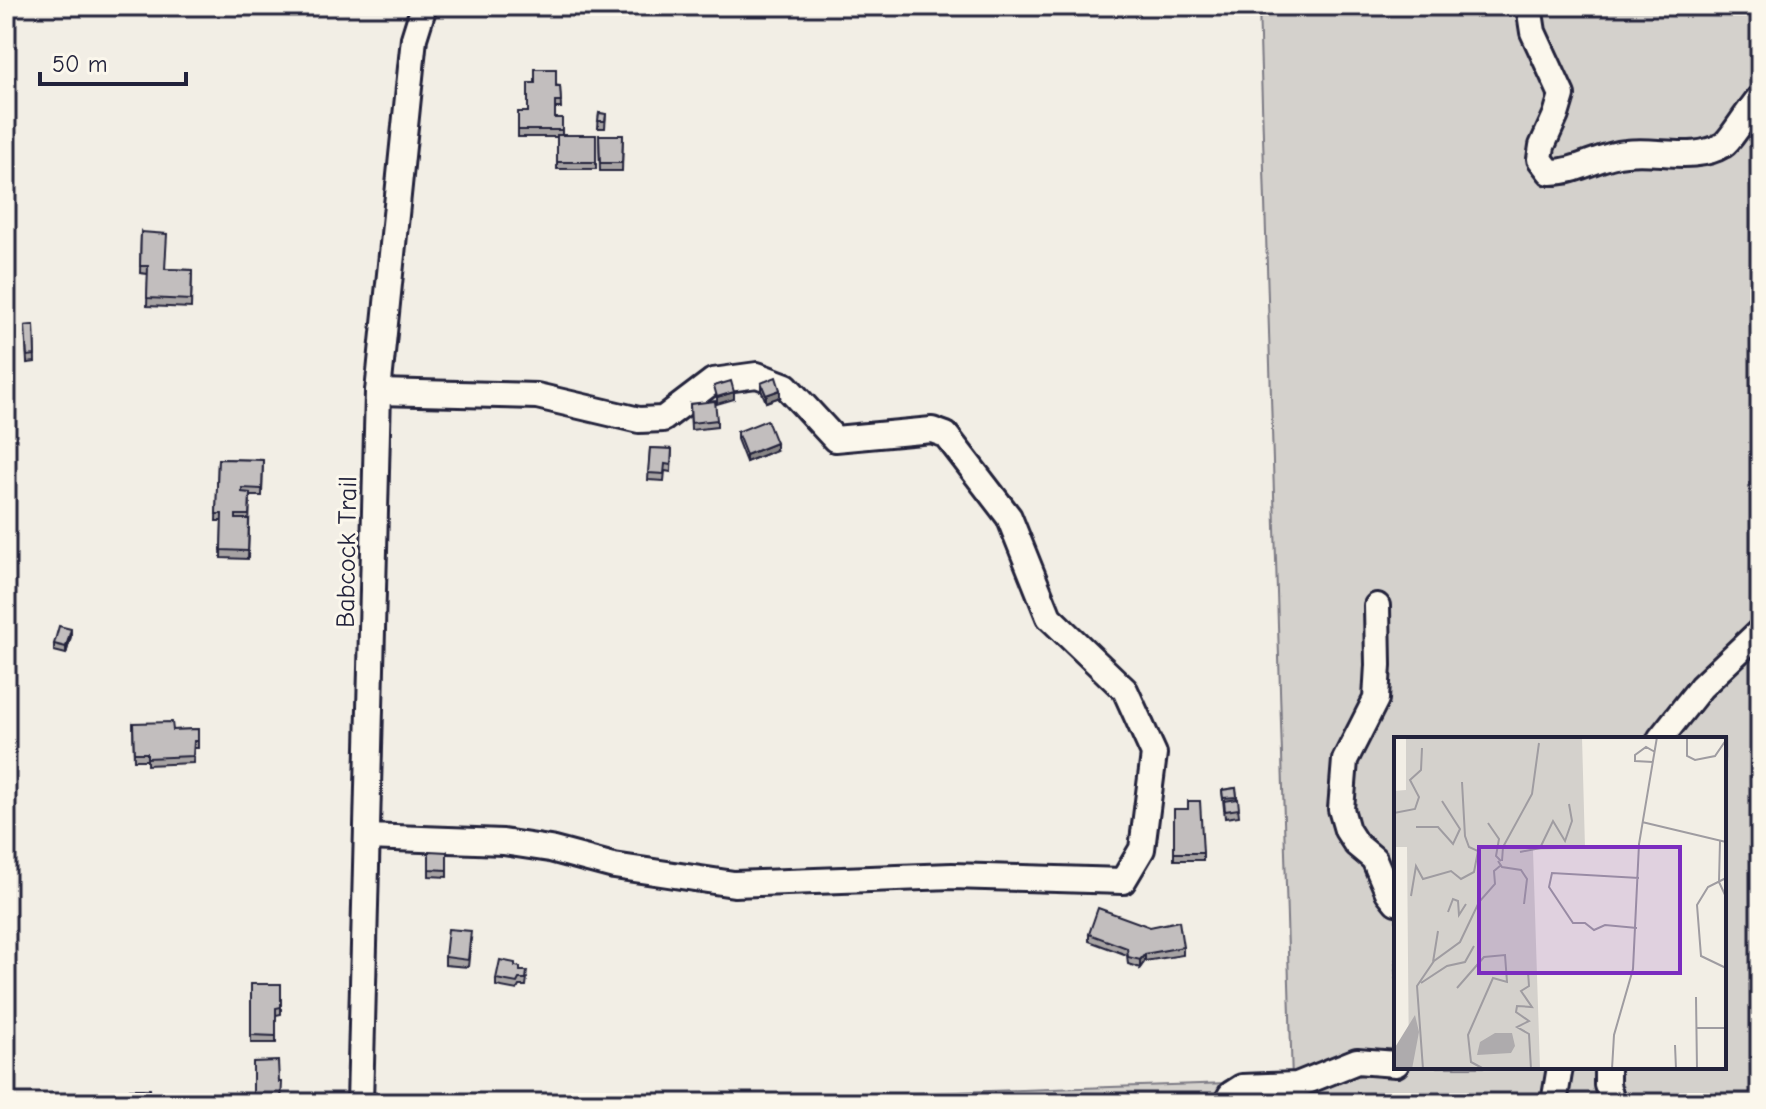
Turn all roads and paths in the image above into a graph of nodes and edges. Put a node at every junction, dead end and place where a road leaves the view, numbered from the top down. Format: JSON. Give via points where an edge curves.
{"nodes":[{"id":1,"x":424,"y":6,"type":"edge"},
{"id":2,"x":1529,"y":6,"type":"edge"},
{"id":3,"x":1760,"y":97,"type":"edge"},
{"id":4,"x":378,"y":392,"type":"junction"},
{"id":5,"x":1377,"y":606,"type":"dead end"},
{"id":6,"x":1760,"y":631,"type":"edge"},
{"id":7,"x":1662,"y":737,"type":"edge"},
{"id":8,"x":367,"y":837,"type":"junction"},
{"id":9,"x":1394,"y":900,"type":"edge"},
{"id":10,"x":1394,"y":1064,"type":"edge"},
{"id":11,"x":1560,"y":1069,"type":"edge"},
{"id":12,"x":1607,"y":1069,"type":"edge"},
{"id":13,"x":360,"y":1103,"type":"edge"},
{"id":14,"x":1226,"y":1103,"type":"edge"},
{"id":15,"x":1554,"y":1103,"type":"edge"},
{"id":16,"x":1613,"y":1103,"type":"edge"}],
"edges":[{"from":1,"to":4,"type":"street","name":"Babcock Trail","via":[[412,53]]},
{"from":2,"to":3,"type":"street","via":[[1533,32],[1562,95],[1542,146],[1540,159],[1550,172],[1626,153],[1704,153],[1727,144]]},
{"from":4,"to":8,"type":"street","name":"Babcock Trail"},
{"from":4,"to":8,"type":"street","via":[[537,396],[639,420],[663,419],[713,381],[757,375],[786,386],[835,439],[932,430],[946,435],[1009,517],[1049,617],[1125,690],[1154,754],[1142,849],[1123,881],[952,876],[734,884],[503,842]]},
{"from":5,"to":9,"type":"street","via":[[1376,699],[1345,760],[1341,809],[1347,830],[1374,859]]},
{"from":6,"to":7,"type":"street","via":[[1701,687]]},
{"from":8,"to":13,"type":"street","name":"Babcock Trail"},
{"from":10,"to":14,"type":"street","via":[[1357,1061],[1297,1085],[1242,1087]]},
{"from":11,"to":15,"type":"street"},
{"from":12,"to":16,"type":"street"}]}
